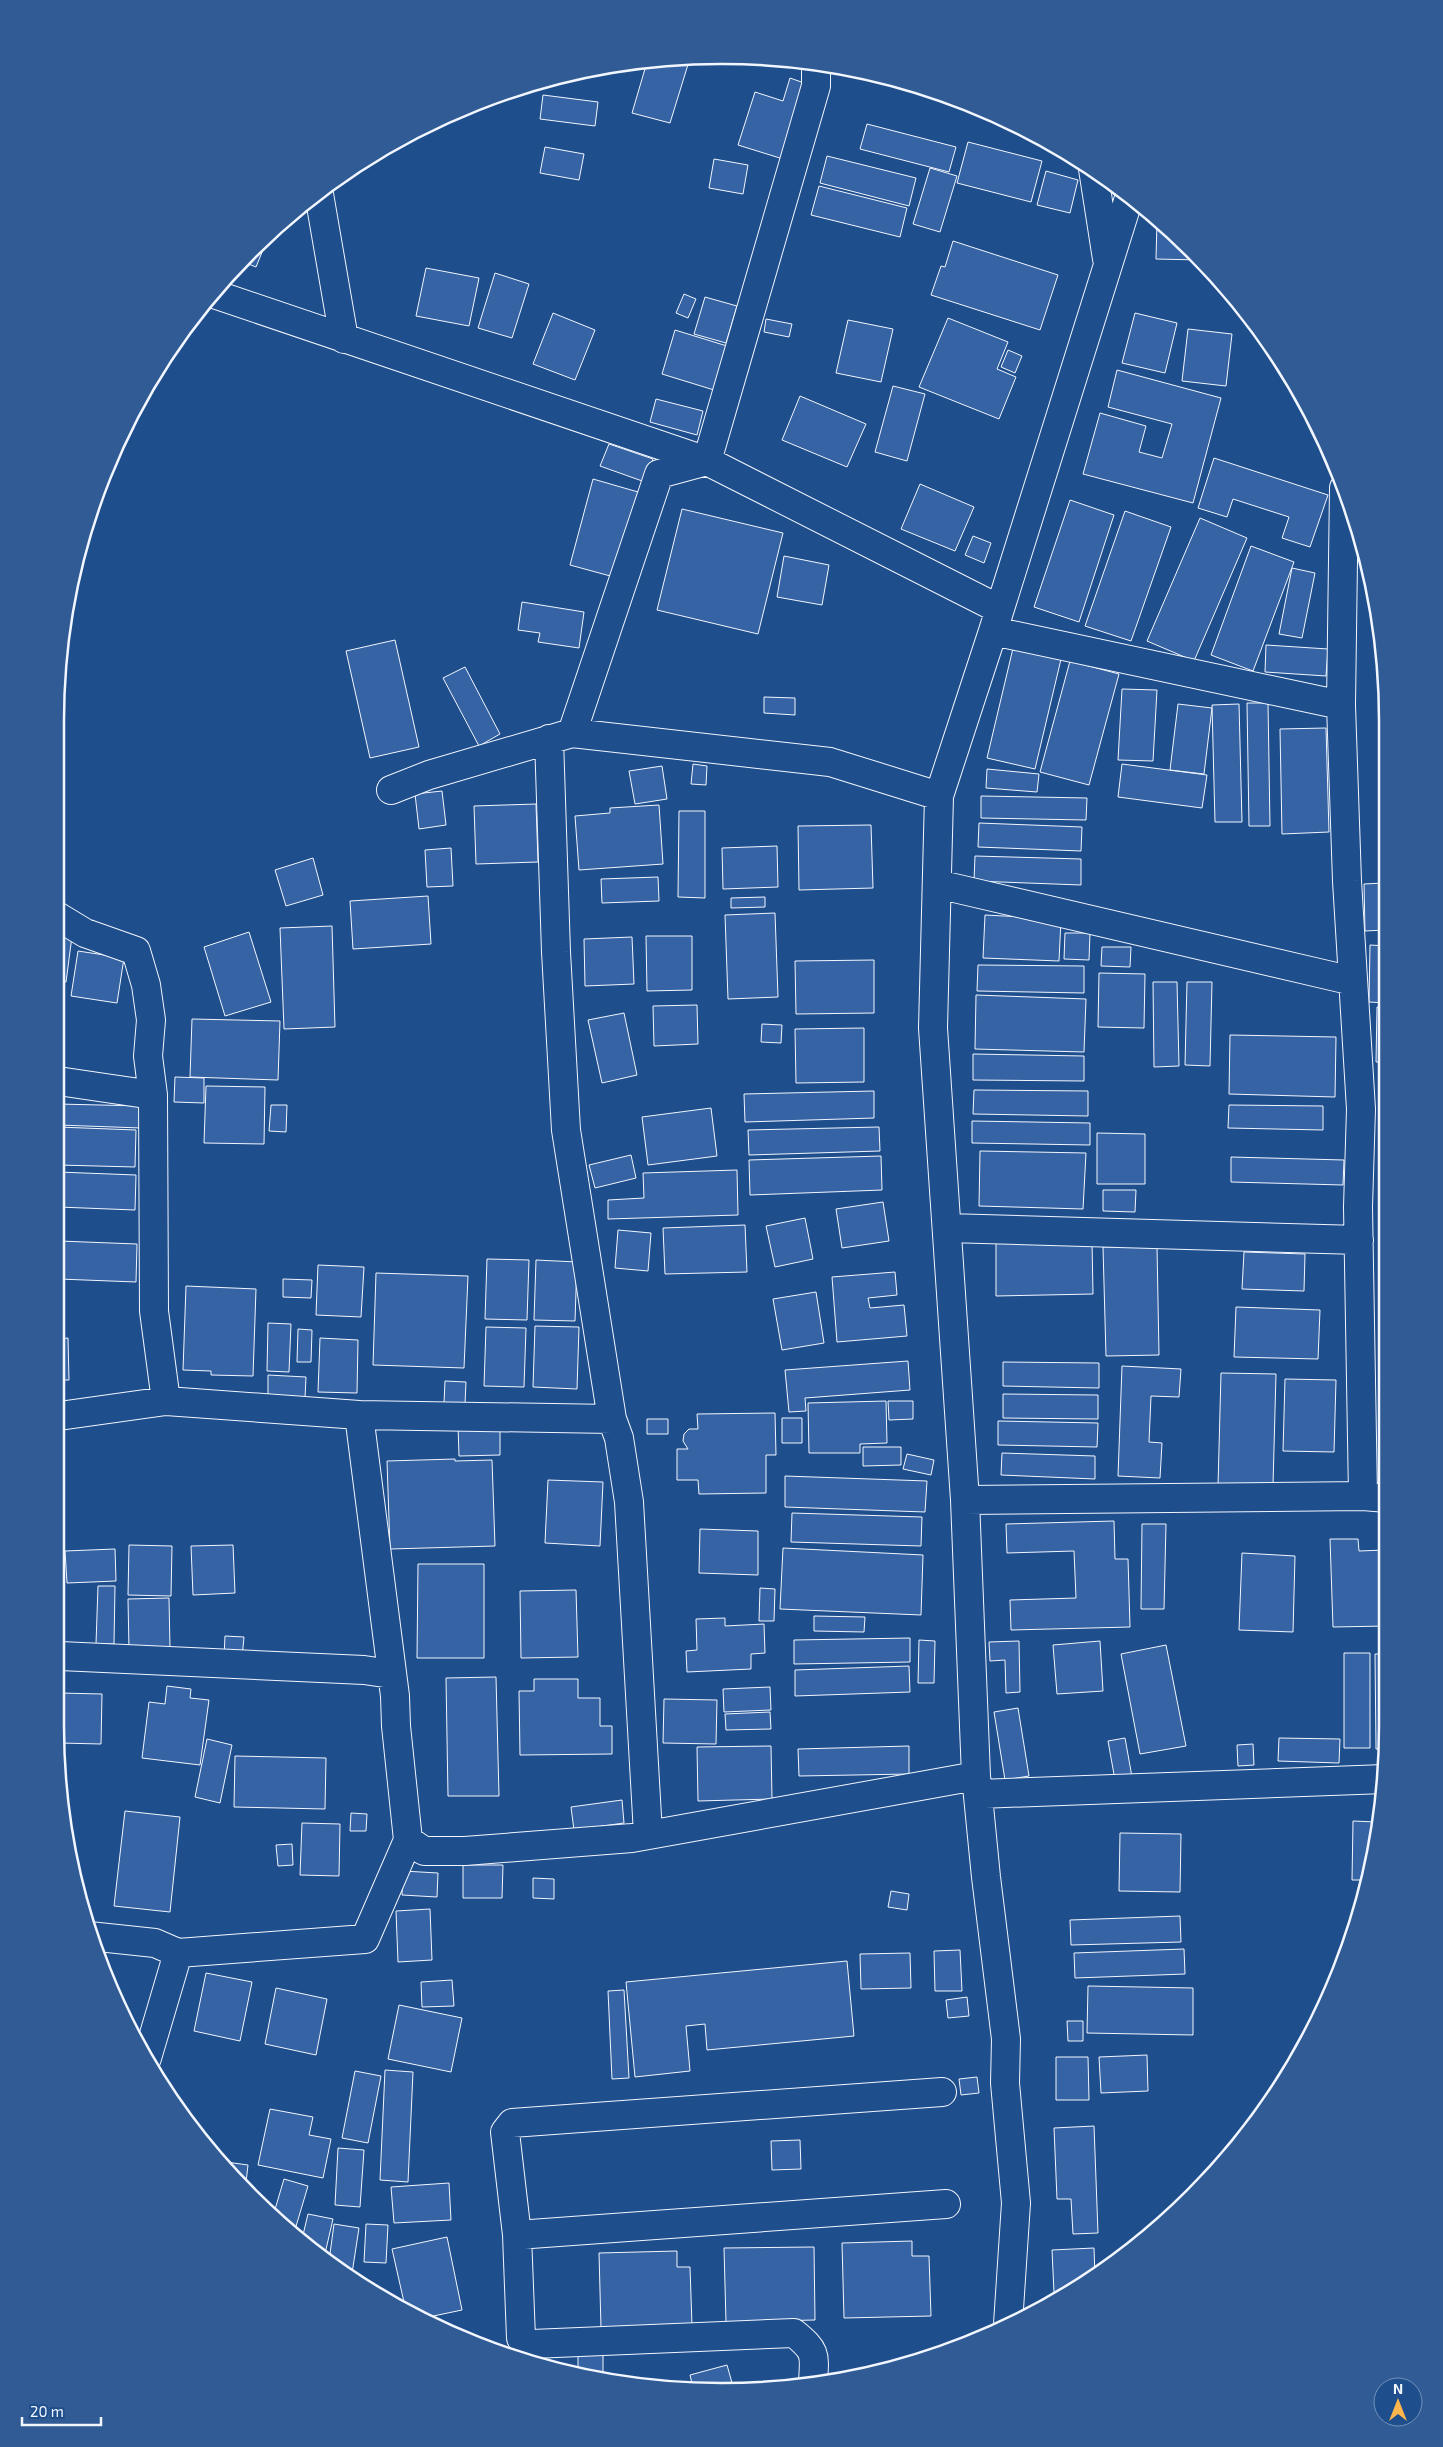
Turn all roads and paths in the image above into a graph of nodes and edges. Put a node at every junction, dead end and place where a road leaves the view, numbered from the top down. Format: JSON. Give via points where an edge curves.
{"nodes":[{"id":1,"x":816,"y":70,"type":"edge"},
{"id":2,"x":1095,"y":181,"type":"edge"},
{"id":3,"x":320,"y":201,"type":"edge"},
{"id":4,"x":1128,"y":205,"type":"edge"},
{"id":5,"x":1108,"y":268,"type":"junction"},
{"id":6,"x":220,"y":296,"type":"edge"},
{"id":7,"x":344,"y":339,"type":"junction"},
{"id":8,"x":707,"y":461,"type":"junction"},
{"id":9,"x":1344,"y":509,"type":"edge"},
{"id":10,"x":996,"y":620,"type":"junction"},
{"id":11,"x":1341,"y":705,"type":"junction"},
{"id":12,"x":561,"y":736,"type":"junction"},
{"id":13,"x":391,"y":790,"type":"dead end"},
{"id":14,"x":939,"y":796,"type":"junction"},
{"id":15,"x":937,"y":884,"type":"junction"},
{"id":16,"x":64,"y":920,"type":"edge"},
{"id":17,"x":1353,"y":981,"type":"junction"},
{"id":18,"x":64,"y":1082,"type":"edge"},
{"id":19,"x":152,"y":1094,"type":"junction"},
{"id":20,"x":947,"y":1228,"type":"junction"},
{"id":21,"x":1359,"y":1240,"type":"junction"},
{"id":22,"x":166,"y":1401,"type":"junction"},
{"id":23,"x":64,"y":1415,"type":"edge"},
{"id":24,"x":359,"y":1415,"type":"junction"},
{"id":25,"x":612,"y":1418,"type":"junction"},
{"id":26,"x":1375,"y":1497,"type":"edge"},
{"id":27,"x":965,"y":1500,"type":"junction"},
{"id":28,"x":64,"y":1656,"type":"edge"},
{"id":29,"x":391,"y":1674,"type":"junction"},
{"id":30,"x":1377,"y":1779,"type":"edge"},
{"id":31,"x":977,"y":1785,"type":"junction"},
{"id":32,"x":648,"y":1834,"type":"junction"},
{"id":33,"x":408,"y":1840,"type":"junction"},
{"id":34,"x":99,"y":1937,"type":"edge"},
{"id":35,"x":178,"y":1953,"type":"junction"},
{"id":36,"x":150,"y":2049,"type":"edge"},
{"id":37,"x":942,"y":2092,"type":"dead end"},
{"id":38,"x":946,"y":2204,"type":"dead end"},
{"id":39,"x":516,"y":2235,"type":"junction"},
{"id":40,"x":1008,"y":2317,"type":"edge"},
{"id":41,"x":814,"y":2377,"type":"edge"}],
"edges":[{"from":1,"to":8,"type":"street","via":[[816,86]]},
{"from":2,"to":5,"type":"street"},
{"from":3,"to":7,"type":"street"},
{"from":4,"to":5,"type":"street"},
{"from":5,"to":10,"type":"street"},
{"from":6,"to":7,"type":"street"},
{"from":7,"to":8,"type":"street"},
{"from":8,"to":10,"type":"street"},
{"from":8,"to":12,"type":"street","via":[[659,474]]},
{"from":9,"to":11,"type":"street"},
{"from":10,"to":11,"type":"street"},
{"from":10,"to":14,"type":"street"},
{"from":11,"to":17,"type":"street"},
{"from":12,"to":13,"type":"street","via":[[429,775]]},
{"from":12,"to":14,"type":"street","via":[[830,762]]},
{"from":12,"to":25,"type":"street","via":[[556,952],[566,1130]]},
{"from":14,"to":15,"type":"street"},
{"from":15,"to":17,"type":"street"},
{"from":15,"to":20,"type":"street","via":[[933,1028]]},
{"from":16,"to":19,"type":"street","via":[[85,933],[136,951],[146,985],[151,1020],[148,1056]]},
{"from":17,"to":21,"type":"street","via":[[1361,1109]]},
{"from":18,"to":19,"type":"street"},
{"from":19,"to":22,"type":"street","via":[[154,1311]]},
{"from":20,"to":21,"type":"street"},
{"from":20,"to":27,"type":"street"},
{"from":21,"to":26,"type":"street"},
{"from":22,"to":23,"type":"street"},
{"from":22,"to":24,"type":"street"},
{"from":24,"to":25,"type":"street"},
{"from":24,"to":29,"type":"street"},
{"from":25,"to":32,"type":"street","via":[[629,1502]]},
{"from":26,"to":27,"type":"street"},
{"from":27,"to":31,"type":"street"},
{"from":28,"to":29,"type":"street","via":[[364,1670]]},
{"from":29,"to":33,"type":"street"},
{"from":30,"to":31,"type":"street"},
{"from":31,"to":32,"type":"street"},
{"from":31,"to":40,"type":"street","via":[[1006,2039],[1005,2083],[1016,2203]]},
{"from":32,"to":33,"type":"street","via":[[632,1838],[465,1851],[424,1851]]},
{"from":33,"to":35,"type":"street","via":[[365,1939]]},
{"from":34,"to":35,"type":"street","via":[[155,1944]]},
{"from":35,"to":36,"type":"street"},
{"from":37,"to":39,"type":"street","via":[[512,2122],[505,2132]]},
{"from":38,"to":39,"type":"street"},
{"from":39,"to":41,"type":"street","via":[[521,2338],[532,2344],[794,2333],[815,2356]]}]}
